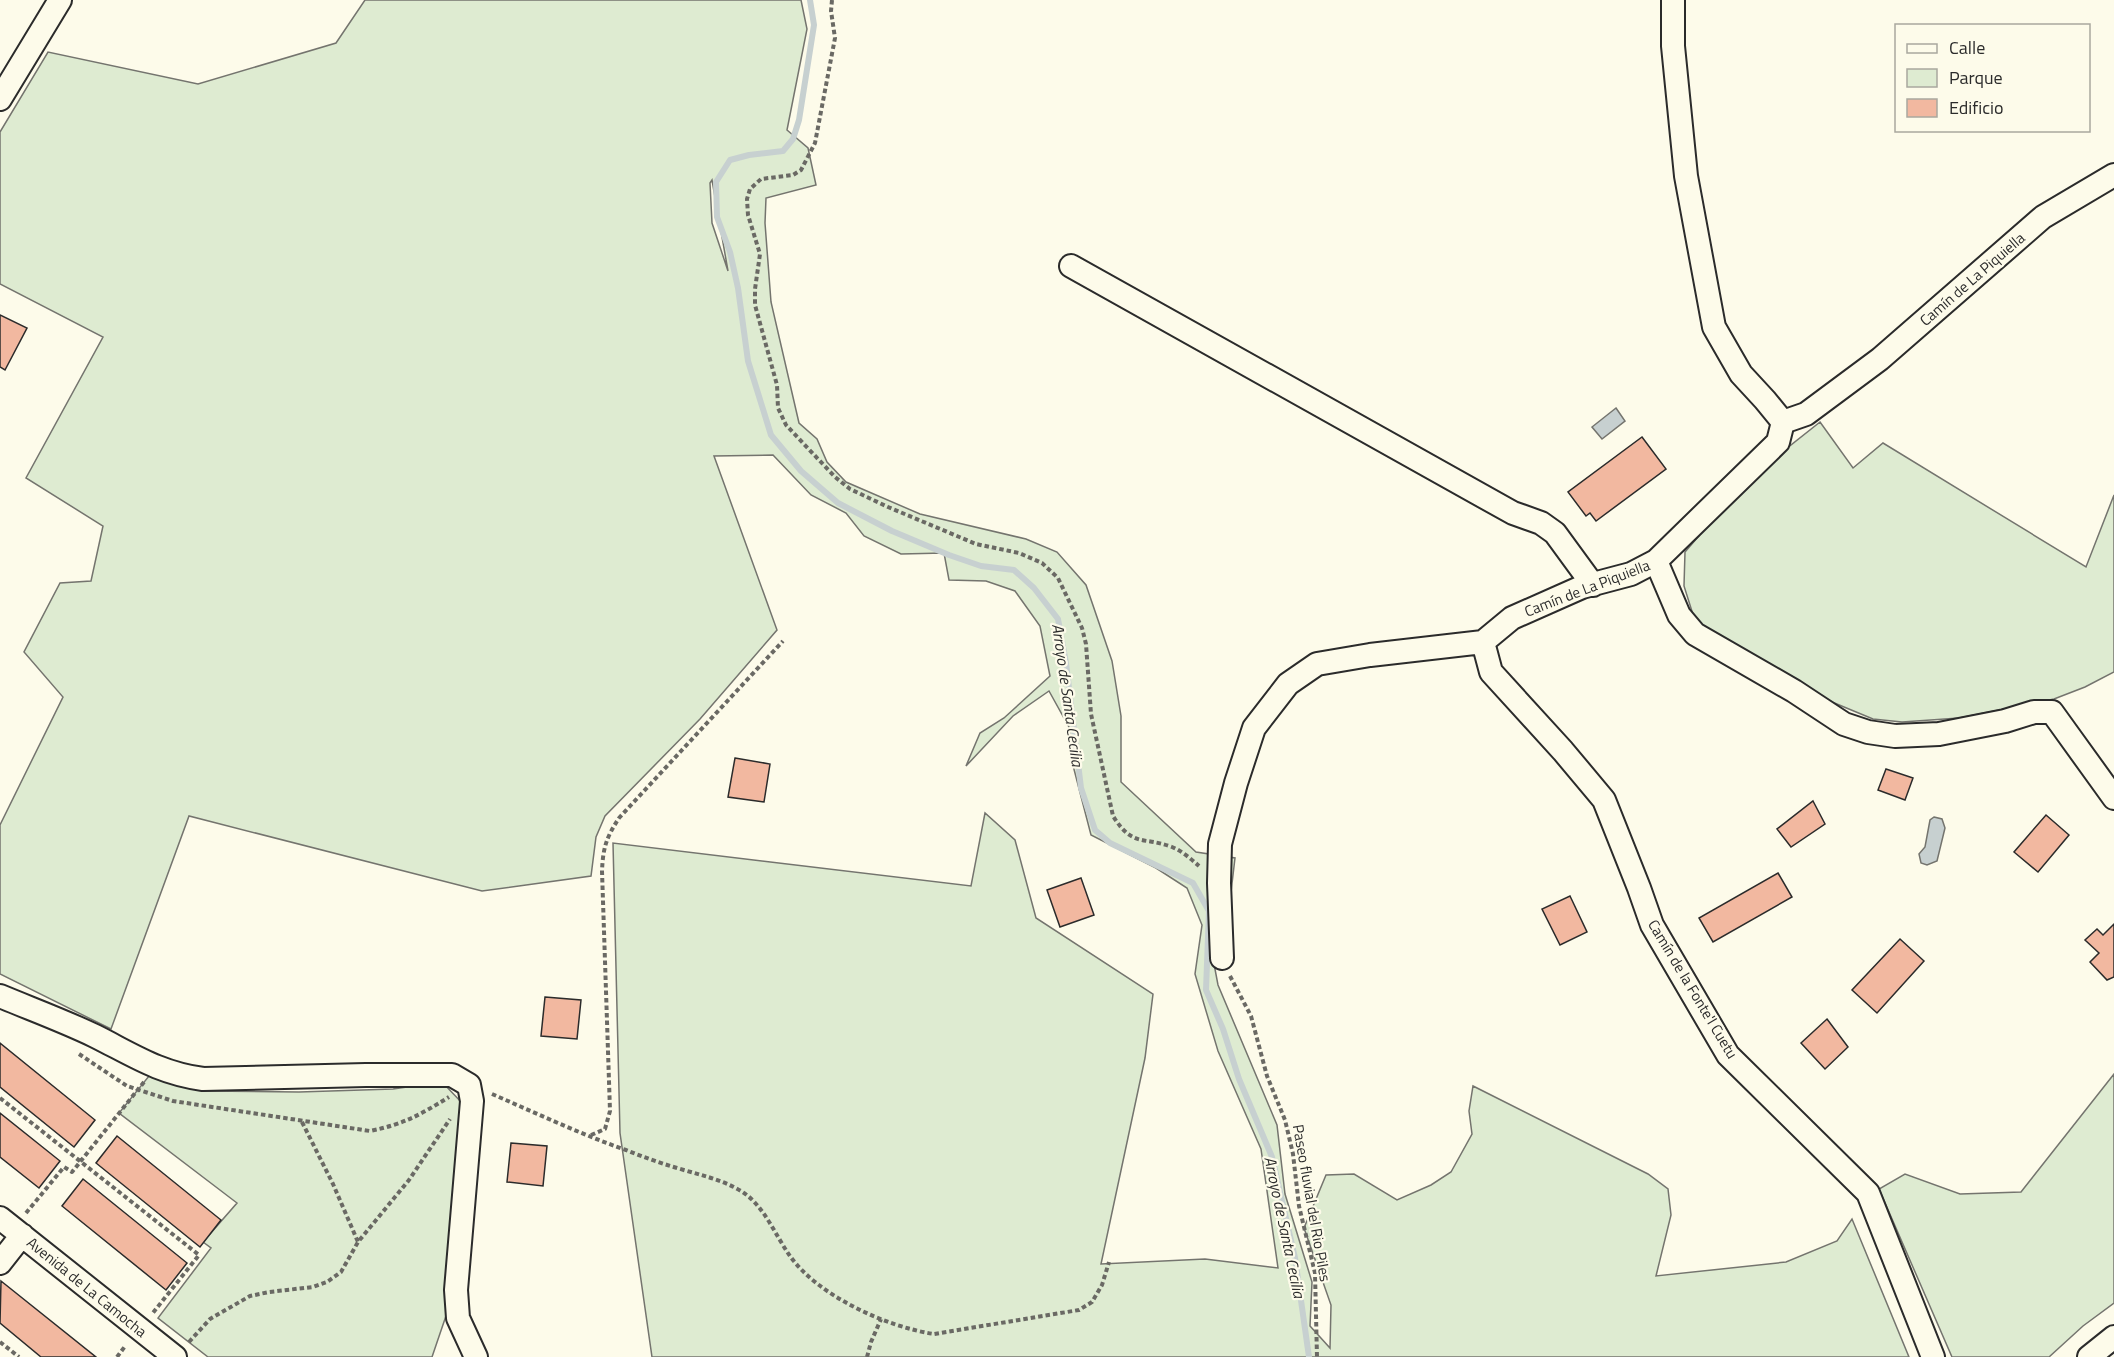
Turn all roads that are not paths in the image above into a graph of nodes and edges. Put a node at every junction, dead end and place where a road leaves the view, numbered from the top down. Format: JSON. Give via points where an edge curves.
{"nodes":[{"id":1,"x":60,"y":0,"type":"edge"},
{"id":2,"x":1673,"y":0,"type":"edge"},
{"id":3,"x":0,"y":99,"type":"edge"},
{"id":4,"x":2114,"y":175,"type":"edge"},
{"id":5,"x":1071,"y":266,"type":"dead end"},
{"id":6,"x":1783,"y":423,"type":"junction"},
{"id":7,"x":1656,"y":561,"type":"junction"},
{"id":8,"x":1593,"y":585,"type":"junction"},
{"id":9,"x":1483,"y":642,"type":"junction"},
{"id":10,"x":2114,"y":798,"type":"edge"},
{"id":11,"x":1222,"y":958,"type":"road end"},
{"id":12,"x":0,"y":996,"type":"edge"},
{"id":13,"x":0,"y":1218,"type":"edge"},
{"id":14,"x":23,"y":1225,"type":"junction"},
{"id":15,"x":0,"y":1263,"type":"edge"},
{"id":16,"x":2114,"y":1337,"type":"edge"},
{"id":17,"x":181,"y":1350,"type":"edge"},
{"id":18,"x":476,"y":1357,"type":"edge"},
{"id":19,"x":1934,"y":1357,"type":"edge"},
{"id":20,"x":2089,"y":1357,"type":"edge"}],
"edges":[{"from":1,"to":3,"type":"street"},
{"from":2,"to":6,"type":"street","via":[[1673,46],[1686,176],[1714,327],[1741,374]]},
{"from":4,"to":6,"type":"street","name":"Camín de La Piquiella","via":[[2043,217],[1880,359],[1806,414]]},
{"from":5,"to":8,"type":"street","via":[[1513,513],[1540,523],[1555,533]]},
{"from":6,"to":7,"type":"street","name":"Camín de La Piquiella","via":[[1778,442]]},
{"from":7,"to":8,"type":"street","name":"Camín de La Piquiella","via":[[1631,574]]},
{"from":7,"to":10,"type":"street","via":[[1679,615],[1695,634],[1844,724],[1895,736],[1939,734],[2034,712],[2052,712]]},
{"from":8,"to":9,"type":"street","name":"Camín de La Piquiella","via":[[1512,618]]},
{"from":9,"to":11,"type":"street","via":[[1317,664],[1288,684],[1254,728],[1220,844]]},
{"from":9,"to":19,"type":"street","name":"Camín de la Fonte'l Cuetu","via":[[1491,672],[1604,800],[1652,925],[1728,1054],[1868,1193]]},
{"from":12,"to":18,"type":"street","via":[[178,1076],[203,1079],[428,1075],[452,1076],[469,1084],[472,1101],[456,1290],[458,1318]]},
{"from":13,"to":14,"type":"street","name":"Avenida de La Camocha"},
{"from":14,"to":15,"type":"street"},
{"from":14,"to":17,"type":"street","name":"Avenida de La Camocha"},
{"from":16,"to":20,"type":"street"}]}
